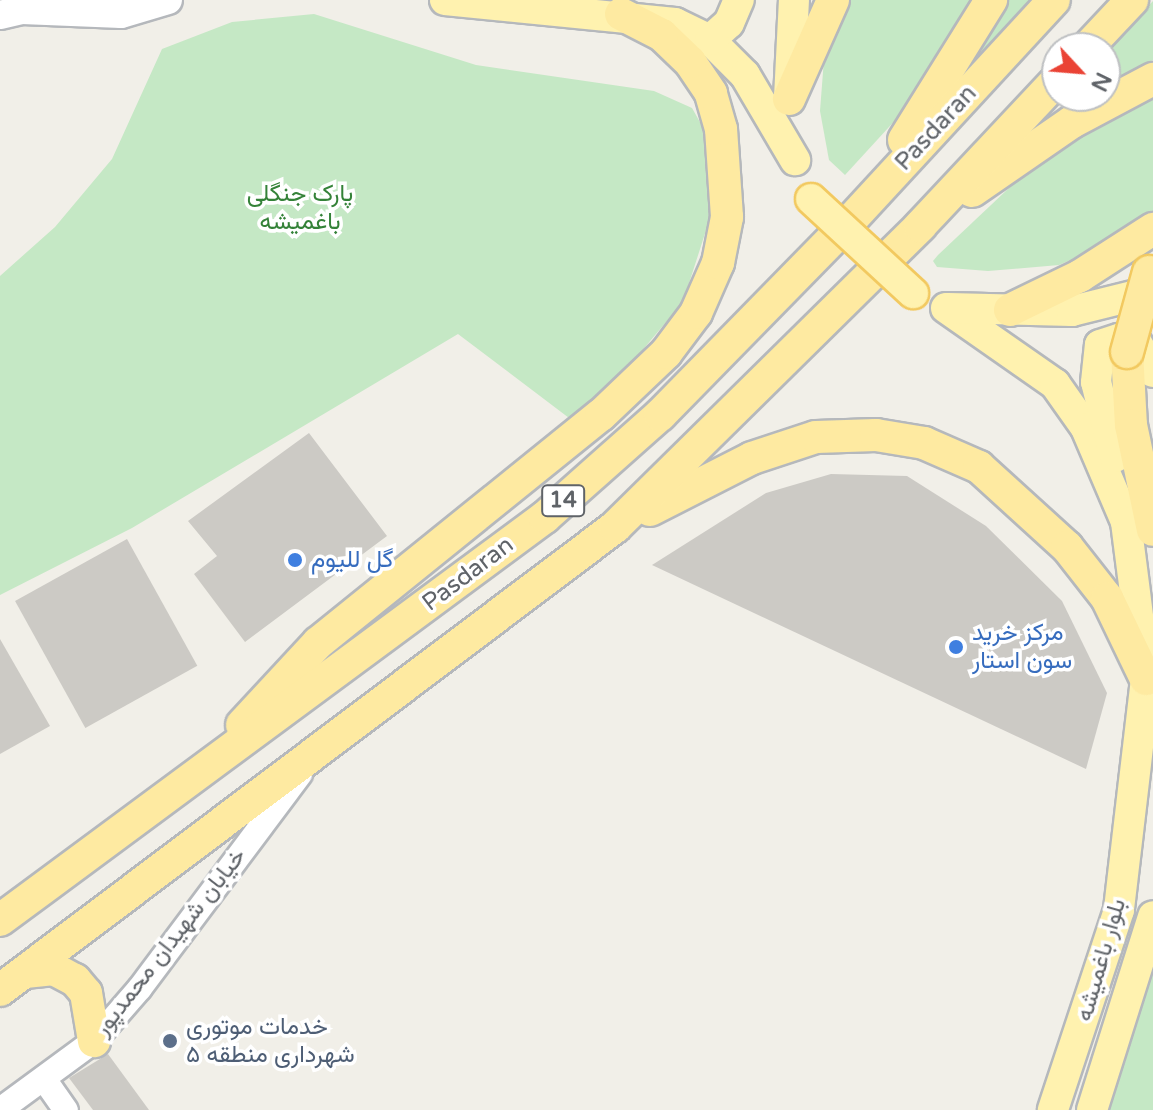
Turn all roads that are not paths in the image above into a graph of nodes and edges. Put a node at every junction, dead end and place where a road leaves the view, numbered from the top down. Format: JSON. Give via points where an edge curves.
{"nodes":[{"id":1,"x":168,"y":0,"type":"edge"},
{"id":2,"x":445,"y":0,"type":"edge"},
{"id":3,"x":739,"y":0,"type":"edge"},
{"id":4,"x":794,"y":0,"type":"edge"},
{"id":5,"x":833,"y":0,"type":"edge"},
{"id":6,"x":991,"y":0,"type":"edge"},
{"id":7,"x":1054,"y":0,"type":"edge"},
{"id":8,"x":1132,"y":0,"type":"edge"},
{"id":9,"x":621,"y":14,"type":"junction"},
{"id":10,"x":0,"y":15,"type":"edge"},
{"id":11,"x":1102,"y":32,"type":"edge"},
{"id":12,"x":710,"y":40,"type":"junction"},
{"id":13,"x":1153,"y":79,"type":"edge"},
{"id":14,"x":1041,"y":97,"type":"edge"},
{"id":15,"x":789,"y":99,"type":"junction"},
{"id":16,"x":795,"y":160,"type":"junction"},
{"id":17,"x":851,"y":220,"type":"junction"},
{"id":18,"x":920,"y":226,"type":"junction"},
{"id":19,"x":1153,"y":229,"type":"edge"},
{"id":20,"x":1153,"y":262,"type":"edge"},
{"id":21,"x":1153,"y":291,"type":"edge"},
{"id":22,"x":946,"y":308,"type":"junction"},
{"id":23,"x":1010,"y":310,"type":"junction"},
{"id":24,"x":1153,"y":372,"type":"edge"},
{"id":25,"x":1140,"y":526,"type":"edge"},
{"id":26,"x":615,"y":527,"type":"junction"},
{"id":27,"x":1146,"y":679,"type":"junction"},
{"id":28,"x":316,"y":751,"type":"junction"},
{"id":29,"x":184,"y":787,"type":"junction"},
{"id":30,"x":1153,"y":916,"type":"edge"},
{"id":31,"x":0,"y":920,"type":"edge"},
{"id":32,"x":13,"y":981,"type":"edge"},
{"id":33,"x":94,"y":1041,"type":"junction"},
{"id":34,"x":44,"y":1079,"type":"junction"},
{"id":35,"x":0,"y":1110,"type":"edge"},
{"id":36,"x":66,"y":1110,"type":"edge"},
{"id":37,"x":1053,"y":1110,"type":"edge"},
{"id":38,"x":1092,"y":1110,"type":"edge"}],
"edges":[{"from":1,"to":10,"type":"main road","via":[[121,14],[22,10]]},
{"from":2,"to":9,"type":"main road"},
{"from":3,"to":12,"type":"main road","via":[[729,23]]},
{"from":4,"to":15,"type":"main road"},
{"from":5,"to":15,"type":"highway"},
{"from":6,"to":17,"type":"highway"},
{"from":7,"to":17,"type":"highway","name":"Pasdaran","number":"14"},
{"from":8,"to":11,"type":"highway"},
{"from":9,"to":12,"type":"main road","via":[[675,23]]},
{"from":9,"to":29,"type":"highway","via":[[662,35],[690,62],[711,93],[721,129],[727,217],[718,263],[696,313],[666,353],[601,415],[318,643]]},
{"from":12,"to":16,"type":"main road","via":[[745,75]]},
{"from":13,"to":18,"type":"highway","via":[[1072,122]]},
{"from":14,"to":18,"type":"highway","name":"Pasdaran","number":"14"},
{"from":15,"to":16,"type":"main road"},
{"from":16,"to":22,"type":"main road","bridge":true,"via":[[811,199],[913,293]]},
{"from":17,"to":29,"type":"highway","name":"Pasdaran","number":"14","via":[[660,415],[545,517]]},
{"from":18,"to":26,"type":"highway","name":"Pasdaran","number":"14"},
{"from":19,"to":23,"type":"highway","via":[[1080,276]]},
{"from":20,"to":25,"type":"highway","bridge":true,"via":[[1127,352]]},
{"from":21,"to":23,"type":"main road","via":[[1072,311]]},
{"from":22,"to":23,"type":"main road"},
{"from":22,"to":25,"type":"main road","name":"بلوار باغمیشه","via":[[1055,384],[1086,428]]},
{"from":24,"to":25,"type":"main road","via":[[1137,343],[1119,339],[1100,345],[1096,382]]},
{"from":25,"to":27,"type":"main road","name":"بلوار باغمیشه"},
{"from":26,"to":27,"type":"highway","via":[[752,458],[816,437],[876,435],[924,443],[979,467],[1067,547],[1107,598]]},
{"from":26,"to":28,"type":"highway","name":"Pasdaran","number":"14"},
{"from":27,"to":37,"type":"main road","name":"بلوار باغمیشه","via":[[1119,910]]},
{"from":28,"to":32,"type":"highway","name":"Pasdaran","number":"14"},
{"from":28,"to":33,"type":"street","name":"خیابان شهیدان محمدپور","via":[[140,988]]},
{"from":29,"to":31,"type":"highway","name":"Pasdaran","number":"14"},
{"from":30,"to":38,"type":"main road","name":"بلوار باغمیشه"},
{"from":32,"to":33,"type":"highway","via":[[54,969],[75,980],[86,993]]},
{"from":33,"to":34,"type":"street","name":"خیابان شهیدان محمدپور"},
{"from":34,"to":35,"type":"street","name":"خیابان شهیدان محمدپور"},
{"from":34,"to":36,"type":"street"}]}
